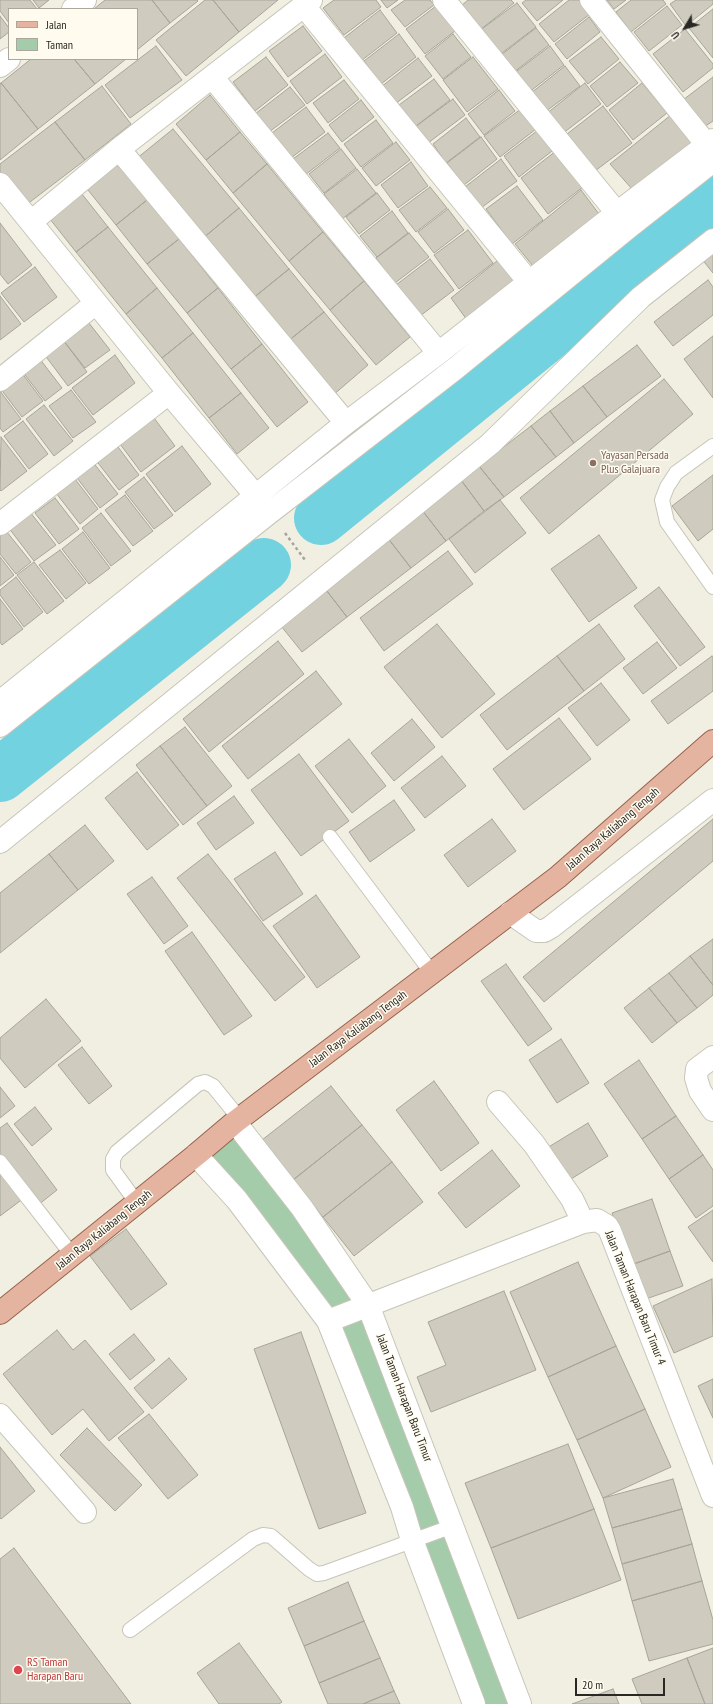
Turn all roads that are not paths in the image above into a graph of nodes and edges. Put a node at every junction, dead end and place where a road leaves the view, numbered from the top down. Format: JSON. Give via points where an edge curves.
{"nodes":[{"id":1,"x":85,"y":0,"type":"edge"},
{"id":2,"x":444,"y":0,"type":"edge"},
{"id":3,"x":591,"y":0,"type":"edge"},
{"id":4,"x":308,"y":3,"type":"edge"},
{"id":5,"x":74,"y":8,"type":"edge"},
{"id":6,"x":8,"y":60,"type":"edge"},
{"id":7,"x":0,"y":66,"type":"edge"},
{"id":8,"x":213,"y":78,"type":"junction"},
{"id":9,"x":119,"y":149,"type":"junction"},
{"id":10,"x":711,"y":149,"type":"edge"},
{"id":11,"x":0,"y":184,"type":"edge"},
{"id":12,"x":7,"y":207,"type":"edge"},
{"id":13,"x":617,"y":213,"type":"junction"},
{"id":14,"x":31,"y":222,"type":"junction"},
{"id":15,"x":713,"y":240,"type":"edge"},
{"id":16,"x":529,"y":282,"type":"junction"},
{"id":17,"x":96,"y":303,"type":"junction"},
{"id":18,"x":440,"y":352,"type":"junction"},
{"id":19,"x":0,"y":380,"type":"edge"},
{"id":20,"x":169,"y":393,"type":"junction"},
{"id":21,"x":346,"y":423,"type":"junction"},
{"id":22,"x":713,"y":446,"type":"edge"},
{"id":23,"x":256,"y":496,"type":"junction"},
{"id":24,"x":0,"y":524,"type":"edge"},
{"id":25,"x":713,"y":587,"type":"edge"},
{"id":26,"x":1,"y":698,"type":"edge"},
{"id":27,"x":0,"y":726,"type":"edge"},
{"id":28,"x":713,"y":741,"type":"edge"},
{"id":29,"x":713,"y":800,"type":"edge"},
{"id":30,"x":330,"y":837,"type":"dead end"},
{"id":31,"x":0,"y":842,"type":"edge"},
{"id":32,"x":510,"y":913,"type":"junction"},
{"id":33,"x":432,"y":973,"type":"junction"},
{"id":34,"x":713,"y":1057,"type":"edge"},
{"id":35,"x":498,"y":1102,"type":"dead end"},
{"id":36,"x":713,"y":1110,"type":"edge"},
{"id":37,"x":237,"y":1120,"type":"junction"},
{"id":38,"x":196,"y":1155,"type":"junction"},
{"id":39,"x":0,"y":1162,"type":"edge"},
{"id":40,"x":137,"y":1204,"type":"junction"},
{"id":41,"x":583,"y":1222,"type":"junction"},
{"id":42,"x":73,"y":1256,"type":"junction"},
{"id":43,"x":368,"y":1305,"type":"junction"},
{"id":44,"x":0,"y":1313,"type":"edge"},
{"id":45,"x":328,"y":1321,"type":"junction"},
{"id":46,"x":0,"y":1415,"type":"edge"},
{"id":47,"x":713,"y":1496,"type":"edge"},
{"id":48,"x":85,"y":1512,"type":"dead end"},
{"id":49,"x":453,"y":1526,"type":"junction"},
{"id":50,"x":412,"y":1540,"type":"junction"},
{"id":51,"x":130,"y":1630,"type":"dead end"},
{"id":52,"x":474,"y":1704,"type":"edge"},
{"id":53,"x":520,"y":1704,"type":"edge"}],
"edges":[{"from":1,"to":5,"type":"street"},
{"from":2,"to":13,"type":"street"},
{"from":3,"to":10,"type":"street"},
{"from":4,"to":8,"type":"street"},
{"from":4,"to":16,"type":"street"},
{"from":6,"to":7,"type":"street"},
{"from":8,"to":9,"type":"street"},
{"from":8,"to":18,"type":"street"},
{"from":9,"to":14,"type":"street"},
{"from":9,"to":21,"type":"street"},
{"from":10,"to":13,"type":"street"},
{"from":10,"to":27,"type":"street","via":[[629,227],[456,368]]},
{"from":11,"to":12,"type":"street"},
{"from":12,"to":14,"type":"street"},
{"from":13,"to":16,"type":"street"},
{"from":14,"to":17,"type":"street"},
{"from":15,"to":31,"type":"street","via":[[641,297],[490,444]]},
{"from":16,"to":18,"type":"street"},
{"from":17,"to":19,"type":"street"},
{"from":17,"to":20,"type":"street"},
{"from":18,"to":21,"type":"street"},
{"from":20,"to":23,"type":"street"},
{"from":20,"to":24,"type":"street"},
{"from":21,"to":23,"type":"street"},
{"from":22,"to":25,"type":"lane","via":[[676,473],[662,500],[667,522]]},
{"from":23,"to":26,"type":"street"},
{"from":28,"to":32,"type":"main road","name":"Jalan Raya Kaliabang Tengah","via":[[558,877]]},
{"from":29,"to":32,"type":"street","via":[[544,931],[536,931]]},
{"from":30,"to":33,"type":"lane"},
{"from":32,"to":33,"type":"main road","name":"Jalan Raya Kaliabang Tengah"},
{"from":33,"to":37,"type":"main road","name":"Jalan Raya Kaliabang Tengah"},
{"from":34,"to":36,"type":"street","via":[[698,1069],[696,1078],[700,1091]]},
{"from":35,"to":41,"type":"street","via":[[534,1144],[572,1199]]},
{"from":37,"to":38,"type":"main road","name":"Jalan Raya Kaliabang Tengah"},
{"from":37,"to":40,"type":"lane","via":[[213,1086],[205,1082],[198,1084],[117,1152],[113,1159],[113,1170]]},
{"from":37,"to":43,"type":"street","name":"Jalan Taman Harapan Baru Timur","via":[[302,1208]]},
{"from":38,"to":40,"type":"main road","name":"Jalan Raya Kaliabang Tengah"},
{"from":38,"to":45,"type":"street","via":[[236,1200]]},
{"from":39,"to":42,"type":"lane"},
{"from":40,"to":42,"type":"main road","name":"Jalan Raya Kaliabang Tengah"},
{"from":41,"to":43,"type":"street","name":"Jalan Taman Harapan Baru Timur 4"},
{"from":41,"to":47,"type":"street","name":"Jalan Taman Harapan Baru Timur 4","via":[[598,1220],[610,1231]]},
{"from":42,"to":44,"type":"main road","name":"Jalan Raya Kaliabang Tengah"},
{"from":43,"to":45,"type":"street","name":"Jalan Taman Harapan Baru Timur 4"},
{"from":43,"to":49,"type":"street","name":"Jalan Taman Harapan Baru Timur"},
{"from":45,"to":50,"type":"street","via":[[402,1507]]},
{"from":46,"to":48,"type":"street"},
{"from":49,"to":50,"type":"lane"},
{"from":49,"to":53,"type":"street","name":"Jalan Taman Harapan Baru Timur"},
{"from":50,"to":51,"type":"lane","via":[[317,1574],[271,1536],[263,1535],[253,1539]]},
{"from":50,"to":52,"type":"street"}]}
